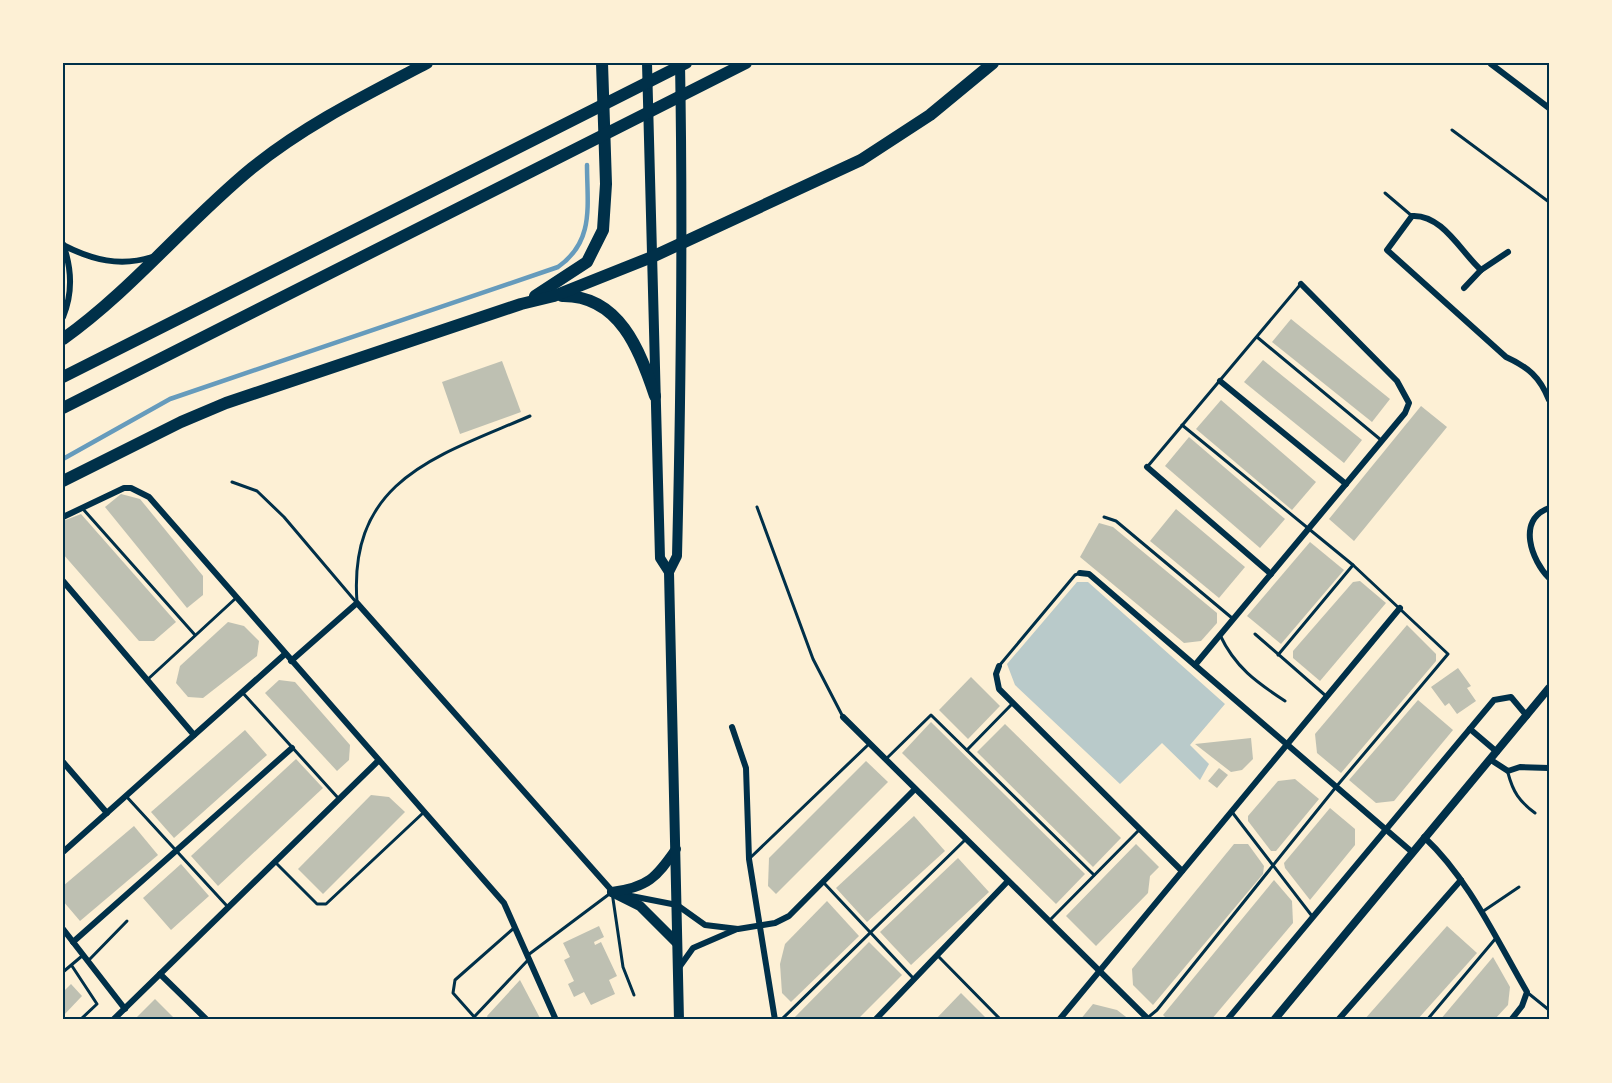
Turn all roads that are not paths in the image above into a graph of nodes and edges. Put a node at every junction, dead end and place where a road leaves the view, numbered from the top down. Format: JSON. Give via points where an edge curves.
{"nodes":[{"id":1,"x":427,"y":63,"type":"edge"},
{"id":2,"x":603,"y":63,"type":"edge"},
{"id":3,"x":647,"y":63,"type":"edge"},
{"id":4,"x":680,"y":63,"type":"edge"},
{"id":5,"x":686,"y":63,"type":"edge"},
{"id":6,"x":746,"y":63,"type":"edge"},
{"id":7,"x":993,"y":63,"type":"edge"},
{"id":8,"x":1491,"y":64,"type":"edge"},
{"id":9,"x":1549,"y":108,"type":"edge"},
{"id":10,"x":1452,"y":130,"type":"dead end"},
{"id":11,"x":1385,"y":193,"type":"dead end"},
{"id":12,"x":1549,"y":202,"type":"edge"},
{"id":13,"x":1412,"y":216,"type":"junction"},
{"id":14,"x":682,"y":243,"type":"junction"},
{"id":15,"x":63,"y":244,"type":"edge"},
{"id":16,"x":1508,"y":252,"type":"dead end"},
{"id":17,"x":158,"y":255,"type":"junction"},
{"id":18,"x":652,"y":258,"type":"junction"},
{"id":19,"x":1481,"y":270,"type":"junction"},
{"id":20,"x":1301,"y":284,"type":"joint"},
{"id":21,"x":1464,"y":288,"type":"dead end"},
{"id":22,"x":554,"y":296,"type":"junction"},
{"id":23,"x":521,"y":304,"type":"junction"},
{"id":24,"x":63,"y":317,"type":"edge"},
{"id":25,"x":1257,"y":337,"type":"junction"},
{"id":26,"x":63,"y":339,"type":"edge"},
{"id":27,"x":63,"y":377,"type":"edge"},
{"id":28,"x":1220,"y":381,"type":"junction"},
{"id":29,"x":655,"y":396,"type":"junction"},
{"id":30,"x":1549,"y":400,"type":"edge"},
{"id":31,"x":63,"y":408,"type":"edge"},
{"id":32,"x":530,"y":416,"type":"dead end"},
{"id":33,"x":1182,"y":425,"type":"junction"},
{"id":34,"x":1382,"y":441,"type":"junction"},
{"id":35,"x":1147,"y":467,"type":"joint"},
{"id":36,"x":63,"y":481,"type":"edge"},
{"id":37,"x":232,"y":482,"type":"dead end"},
{"id":38,"x":1346,"y":484,"type":"junction"},
{"id":39,"x":757,"y":507,"type":"dead end"},
{"id":40,"x":82,"y":508,"type":"junction"},
{"id":41,"x":1549,"y":508,"type":"edge"},
{"id":42,"x":63,"y":517,"type":"edge"},
{"id":43,"x":1104,"y":517,"type":"dead end"},
{"id":44,"x":1309,"y":529,"type":"junction"},
{"id":45,"x":1353,"y":566,"type":"junction"},
{"id":46,"x":669,"y":572,"type":"junction"},
{"id":47,"x":1080,"y":573,"type":"joint"},
{"id":48,"x":1271,"y":574,"type":"junction"},
{"id":49,"x":1549,"y":578,"type":"edge"},
{"id":50,"x":63,"y":581,"type":"edge"},
{"id":51,"x":236,"y":598,"type":"junction"},
{"id":52,"x":357,"y":603,"type":"junction"},
{"id":53,"x":1400,"y":608,"type":"junction"},
{"id":54,"x":1234,"y":619,"type":"junction"},
{"id":55,"x":1255,"y":634,"type":"dead end"},
{"id":56,"x":195,"y":635,"type":"junction"},
{"id":57,"x":1221,"y":635,"type":"junction"},
{"id":58,"x":285,"y":654,"type":"junction"},
{"id":59,"x":1278,"y":655,"type":"junction"},
{"id":60,"x":291,"y":661,"type":"junction"},
{"id":61,"x":1195,"y":665,"type":"junction"},
{"id":62,"x":999,"y":666,"type":"joint"},
{"id":63,"x":147,"y":680,"type":"junction"},
{"id":64,"x":1549,"y":688,"type":"edge"},
{"id":65,"x":242,"y":692,"type":"junction"},
{"id":66,"x":1326,"y":696,"type":"junction"},
{"id":67,"x":1285,"y":700,"type":"dead end"},
{"id":68,"x":1013,"y":703,"type":"junction"},
{"id":69,"x":1527,"y":716,"type":"junction"},
{"id":70,"x":843,"y":717,"type":"joint"},
{"id":71,"x":732,"y":727,"type":"dead end"},
{"id":72,"x":1470,"y":729,"type":"junction"},
{"id":73,"x":194,"y":735,"type":"junction"},
{"id":74,"x":870,"y":743,"type":"junction"},
{"id":75,"x":1286,"y":744,"type":"junction"},
{"id":76,"x":292,"y":748,"type":"junction"},
{"id":77,"x":967,"y":750,"type":"junction"},
{"id":78,"x":1497,"y":752,"type":"junction"},
{"id":79,"x":885,"y":759,"type":"junction"},
{"id":80,"x":1491,"y":760,"type":"junction"},
{"id":81,"x":378,"y":761,"type":"junction"},
{"id":82,"x":63,"y":762,"type":"edge"},
{"id":83,"x":1549,"y":768,"type":"edge"},
{"id":84,"x":1508,"y":771,"type":"junction"},
{"id":85,"x":1336,"y":787,"type":"junction"},
{"id":86,"x":915,"y":789,"type":"junction"},
{"id":87,"x":126,"y":796,"type":"junction"},
{"id":88,"x":339,"y":799,"type":"junction"},
{"id":89,"x":1231,"y":811,"type":"junction"},
{"id":90,"x":107,"y":813,"type":"junction"},
{"id":91,"x":423,"y":813,"type":"junction"},
{"id":92,"x":1535,"y":813,"type":"dead end"},
{"id":93,"x":1140,"y":829,"type":"junction"},
{"id":94,"x":1386,"y":830,"type":"junction"},
{"id":95,"x":1425,"y":837,"type":"junction"},
{"id":96,"x":966,"y":839,"type":"junction"},
{"id":97,"x":676,"y":849,"type":"junction"},
{"id":98,"x":176,"y":851,"type":"junction"},
{"id":99,"x":63,"y":852,"type":"edge"},
{"id":100,"x":1412,"y":852,"type":"junction"},
{"id":101,"x":749,"y":859,"type":"junction"},
{"id":102,"x":275,"y":862,"type":"junction"},
{"id":103,"x":1272,"y":866,"type":"junction"},
{"id":104,"x":1182,"y":871,"type":"junction"},
{"id":105,"x":1094,"y":875,"type":"junction"},
{"id":106,"x":1461,"y":880,"type":"junction"},
{"id":107,"x":1008,"y":881,"type":"junction"},
{"id":108,"x":823,"y":882,"type":"junction"},
{"id":109,"x":1519,"y":887,"type":"dead end"},
{"id":110,"x":612,"y":892,"type":"junction"},
{"id":111,"x":676,"y":905,"type":"junction"},
{"id":112,"x":228,"y":907,"type":"junction"},
{"id":113,"x":1480,"y":913,"type":"junction"},
{"id":114,"x":1313,"y":917,"type":"junction"},
{"id":115,"x":127,"y":921,"type":"dead end"},
{"id":116,"x":1049,"y":921,"type":"junction"},
{"id":117,"x":759,"y":926,"type":"junction"},
{"id":118,"x":516,"y":927,"type":"junction"},
{"id":119,"x":63,"y":928,"type":"edge"},
{"id":120,"x":738,"y":929,"type":"junction"},
{"id":121,"x":870,"y":933,"type":"junction"},
{"id":122,"x":1496,"y":938,"type":"junction"},
{"id":123,"x":73,"y":942,"type":"junction"},
{"id":124,"x":677,"y":943,"type":"junction"},
{"id":125,"x":84,"y":955,"type":"junction"},
{"id":126,"x":937,"y":955,"type":"junction"},
{"id":127,"x":529,"y":957,"type":"junction"},
{"id":128,"x":88,"y":961,"type":"junction"},
{"id":129,"x":72,"y":966,"type":"junction"},
{"id":130,"x":677,"y":970,"type":"junction"},
{"id":131,"x":1099,"y":971,"type":"junction"},
{"id":132,"x":63,"y":972,"type":"edge"},
{"id":133,"x":160,"y":974,"type":"junction"},
{"id":134,"x":914,"y":979,"type":"junction"},
{"id":135,"x":1527,"y":992,"type":"junction"},
{"id":136,"x":634,"y":995,"type":"dead end"},
{"id":137,"x":1548,"y":1007,"type":"edge"},
{"id":138,"x":125,"y":1009,"type":"junction"},
{"id":139,"x":476,"y":1018,"type":"edge"},
{"id":140,"x":1147,"y":1019,"type":"edge"},
{"id":141,"x":80,"y":1020,"type":"edge"},
{"id":142,"x":113,"y":1020,"type":"edge"},
{"id":143,"x":207,"y":1020,"type":"edge"},
{"id":144,"x":556,"y":1020,"type":"edge"},
{"id":145,"x":679,"y":1020,"type":"edge"},
{"id":146,"x":776,"y":1020,"type":"edge"},
{"id":147,"x":781,"y":1020,"type":"edge"},
{"id":148,"x":875,"y":1020,"type":"edge"},
{"id":149,"x":1001,"y":1020,"type":"edge"},
{"id":150,"x":1059,"y":1020,"type":"edge"},
{"id":151,"x":1227,"y":1020,"type":"edge"},
{"id":152,"x":1274,"y":1020,"type":"edge"},
{"id":153,"x":1338,"y":1020,"type":"edge"},
{"id":154,"x":1427,"y":1020,"type":"edge"},
{"id":155,"x":1511,"y":1020,"type":"edge"}],
"edges":[{"from":1,"to":17,"type":"highway","via":[[293,137],[237,181]]},
{"from":2,"to":23,"type":"highway","via":[[603,230],[587,262]]},
{"from":3,"to":18,"type":"main road"},
{"from":4,"to":14,"type":"main road"},
{"from":5,"to":27,"type":"highway"},
{"from":6,"to":31,"type":"highway"},
{"from":7,"to":14,"type":"highway","via":[[930,115],[861,160]]},
{"from":8,"to":9,"type":"street"},
{"from":10,"to":12,"type":"lane"},
{"from":11,"to":13,"type":"lane"},
{"from":13,"to":19,"type":"street","via":[[1433,220]]},
{"from":13,"to":30,"type":"street","via":[[1389,244],[1391,256],[1506,357],[1538,377]]},
{"from":14,"to":18,"type":"highway"},
{"from":14,"to":46,"type":"main road","via":[[677,556]]},
{"from":15,"to":17,"type":"street","via":[[84,256],[117,262]]},
{"from":15,"to":24,"type":"street","via":[[70,284]]},
{"from":16,"to":19,"type":"street"},
{"from":17,"to":26,"type":"highway"},
{"from":18,"to":22,"type":"highway"},
{"from":18,"to":29,"type":"main road"},
{"from":19,"to":21,"type":"street"},
{"from":20,"to":25,"type":"lane"},
{"from":20,"to":34,"type":"street","via":[[1397,381],[1409,403]]},
{"from":22,"to":23,"type":"highway"},
{"from":22,"to":29,"type":"highway","via":[[585,298],[614,315],[636,347]]},
{"from":23,"to":36,"type":"highway","via":[[226,403]]},
{"from":25,"to":28,"type":"lane"},
{"from":25,"to":34,"type":"lane"},
{"from":28,"to":33,"type":"lane"},
{"from":28,"to":38,"type":"street"},
{"from":29,"to":46,"type":"main road","via":[[660,558]]},
{"from":32,"to":52,"type":"lane","via":[[425,462],[386,494],[361,540]]},
{"from":33,"to":35,"type":"lane"},
{"from":33,"to":44,"type":"lane"},
{"from":34,"to":38,"type":"street"},
{"from":35,"to":48,"type":"street"},
{"from":37,"to":52,"type":"lane","via":[[257,491]]},
{"from":38,"to":44,"type":"street"},
{"from":39,"to":70,"type":"lane","via":[[813,659]]},
{"from":40,"to":42,"type":"street"},
{"from":40,"to":51,"type":"street","via":[[124,488],[148,497]]},
{"from":40,"to":56,"type":"lane"},
{"from":41,"to":49,"type":"street","via":[[1530,528],[1530,547],[1537,566]]},
{"from":43,"to":54,"type":"lane","via":[[1116,521]]},
{"from":44,"to":45,"type":"lane"},
{"from":44,"to":48,"type":"street"},
{"from":45,"to":53,"type":"lane"},
{"from":45,"to":59,"type":"lane"},
{"from":46,"to":97,"type":"main road"},
{"from":47,"to":61,"type":"street","via":[[1089,574]]},
{"from":47,"to":62,"type":"lane"},
{"from":48,"to":54,"type":"street"},
{"from":50,"to":63,"type":"street"},
{"from":51,"to":56,"type":"lane"},
{"from":51,"to":58,"type":"street"},
{"from":52,"to":60,"type":"street"},
{"from":52,"to":110,"type":"street"},
{"from":53,"to":66,"type":"street"},
{"from":53,"to":85,"type":"lane","via":[[1448,654]]},
{"from":54,"to":57,"type":"street"},
{"from":55,"to":59,"type":"lane"},
{"from":56,"to":63,"type":"lane"},
{"from":57,"to":61,"type":"street"},
{"from":57,"to":67,"type":"lane","via":[[1230,656],[1252,680]]},
{"from":58,"to":60,"type":"street"},
{"from":58,"to":65,"type":"street"},
{"from":59,"to":66,"type":"lane"},
{"from":60,"to":81,"type":"street"},
{"from":61,"to":75,"type":"street"},
{"from":62,"to":68,"type":"street","via":[[999,689]]},
{"from":63,"to":73,"type":"street"},
{"from":64,"to":69,"type":"street"},
{"from":65,"to":73,"type":"street"},
{"from":65,"to":76,"type":"lane"},
{"from":66,"to":75,"type":"street"},
{"from":68,"to":77,"type":"lane"},
{"from":68,"to":93,"type":"street"},
{"from":69,"to":72,"type":"street","via":[[1511,697],[1503,697],[1494,700]]},
{"from":69,"to":78,"type":"street"},
{"from":70,"to":74,"type":"street"},
{"from":71,"to":101,"type":"street","via":[[746,768]]},
{"from":72,"to":78,"type":"street"},
{"from":72,"to":94,"type":"street"},
{"from":73,"to":87,"type":"street"},
{"from":74,"to":79,"type":"street"},
{"from":74,"to":101,"type":"lane"},
{"from":75,"to":85,"type":"street"},
{"from":75,"to":89,"type":"street"},
{"from":76,"to":88,"type":"lane"},
{"from":76,"to":98,"type":"street"},
{"from":77,"to":79,"type":"lane","via":[[931,715]]},
{"from":77,"to":105,"type":"lane"},
{"from":78,"to":80,"type":"street"},
{"from":79,"to":86,"type":"street"},
{"from":80,"to":84,"type":"street"},
{"from":80,"to":95,"type":"street"},
{"from":81,"to":88,"type":"street"},
{"from":81,"to":91,"type":"street"},
{"from":82,"to":90,"type":"street"},
{"from":83,"to":84,"type":"street","via":[[1520,767]]},
{"from":84,"to":92,"type":"lane","via":[[1512,791]]},
{"from":85,"to":94,"type":"street"},
{"from":85,"to":103,"type":"lane"},
{"from":86,"to":96,"type":"street"},
{"from":86,"to":108,"type":"street"},
{"from":87,"to":90,"type":"street"},
{"from":87,"to":98,"type":"lane"},
{"from":88,"to":102,"type":"street"},
{"from":89,"to":103,"type":"lane"},
{"from":89,"to":104,"type":"street"},
{"from":90,"to":99,"type":"street"},
{"from":91,"to":102,"type":"lane","via":[[326,904],[317,904]]},
{"from":91,"to":118,"type":"street","via":[[495,891]]},
{"from":93,"to":104,"type":"street"},
{"from":93,"to":105,"type":"lane"},
{"from":94,"to":100,"type":"street"},
{"from":94,"to":114,"type":"street"},
{"from":95,"to":100,"type":"street"},
{"from":95,"to":106,"type":"street"},
{"from":96,"to":107,"type":"street"},
{"from":96,"to":121,"type":"lane"},
{"from":97,"to":110,"type":"main road","via":[[651,881],[637,889]]},
{"from":97,"to":111,"type":"main road"},
{"from":98,"to":112,"type":"lane"},
{"from":98,"to":123,"type":"street"},
{"from":100,"to":152,"type":"street"},
{"from":101,"to":117,"type":"street"},
{"from":102,"to":112,"type":"street"},
{"from":103,"to":114,"type":"lane"},
{"from":103,"to":140,"type":"lane"},
{"from":104,"to":131,"type":"street"},
{"from":105,"to":116,"type":"lane"},
{"from":106,"to":113,"type":"street"},
{"from":106,"to":153,"type":"street"},
{"from":107,"to":116,"type":"street"},
{"from":107,"to":126,"type":"street"},
{"from":108,"to":117,"type":"street","via":[[789,916]]},
{"from":108,"to":121,"type":"lane"},
{"from":109,"to":113,"type":"lane"},
{"from":110,"to":111,"type":"street"},
{"from":110,"to":124,"type":"main road","via":[[640,906]]},
{"from":110,"to":127,"type":"lane"},
{"from":110,"to":136,"type":"lane","via":[[623,967]]},
{"from":111,"to":120,"type":"street","via":[[705,925]]},
{"from":111,"to":124,"type":"main road"},
{"from":112,"to":133,"type":"street"},
{"from":113,"to":122,"type":"street"},
{"from":114,"to":151,"type":"street"},
{"from":115,"to":128,"type":"lane"},
{"from":116,"to":131,"type":"street"},
{"from":117,"to":120,"type":"street"},
{"from":117,"to":146,"type":"street"},
{"from":118,"to":127,"type":"street"},
{"from":118,"to":139,"type":"lane","via":[[455,980],[453,993]]},
{"from":119,"to":123,"type":"street"},
{"from":120,"to":130,"type":"street","via":[[693,948]]},
{"from":121,"to":134,"type":"lane"},
{"from":121,"to":147,"type":"lane"},
{"from":122,"to":135,"type":"street"},
{"from":122,"to":154,"type":"lane"},
{"from":123,"to":125,"type":"street"},
{"from":124,"to":130,"type":"main road"},
{"from":125,"to":128,"type":"street"},
{"from":125,"to":129,"type":"lane"},
{"from":126,"to":134,"type":"street"},
{"from":126,"to":149,"type":"lane"},
{"from":127,"to":139,"type":"lane"},
{"from":127,"to":144,"type":"street"},
{"from":128,"to":138,"type":"street"},
{"from":129,"to":132,"type":"lane"},
{"from":129,"to":141,"type":"lane","via":[[97,1004]]},
{"from":130,"to":145,"type":"main road"},
{"from":131,"to":140,"type":"street"},
{"from":131,"to":150,"type":"street"},
{"from":133,"to":138,"type":"street"},
{"from":133,"to":143,"type":"street"},
{"from":134,"to":148,"type":"street"},
{"from":135,"to":137,"type":"lane"},
{"from":135,"to":155,"type":"street"},
{"from":138,"to":142,"type":"street"}]}
